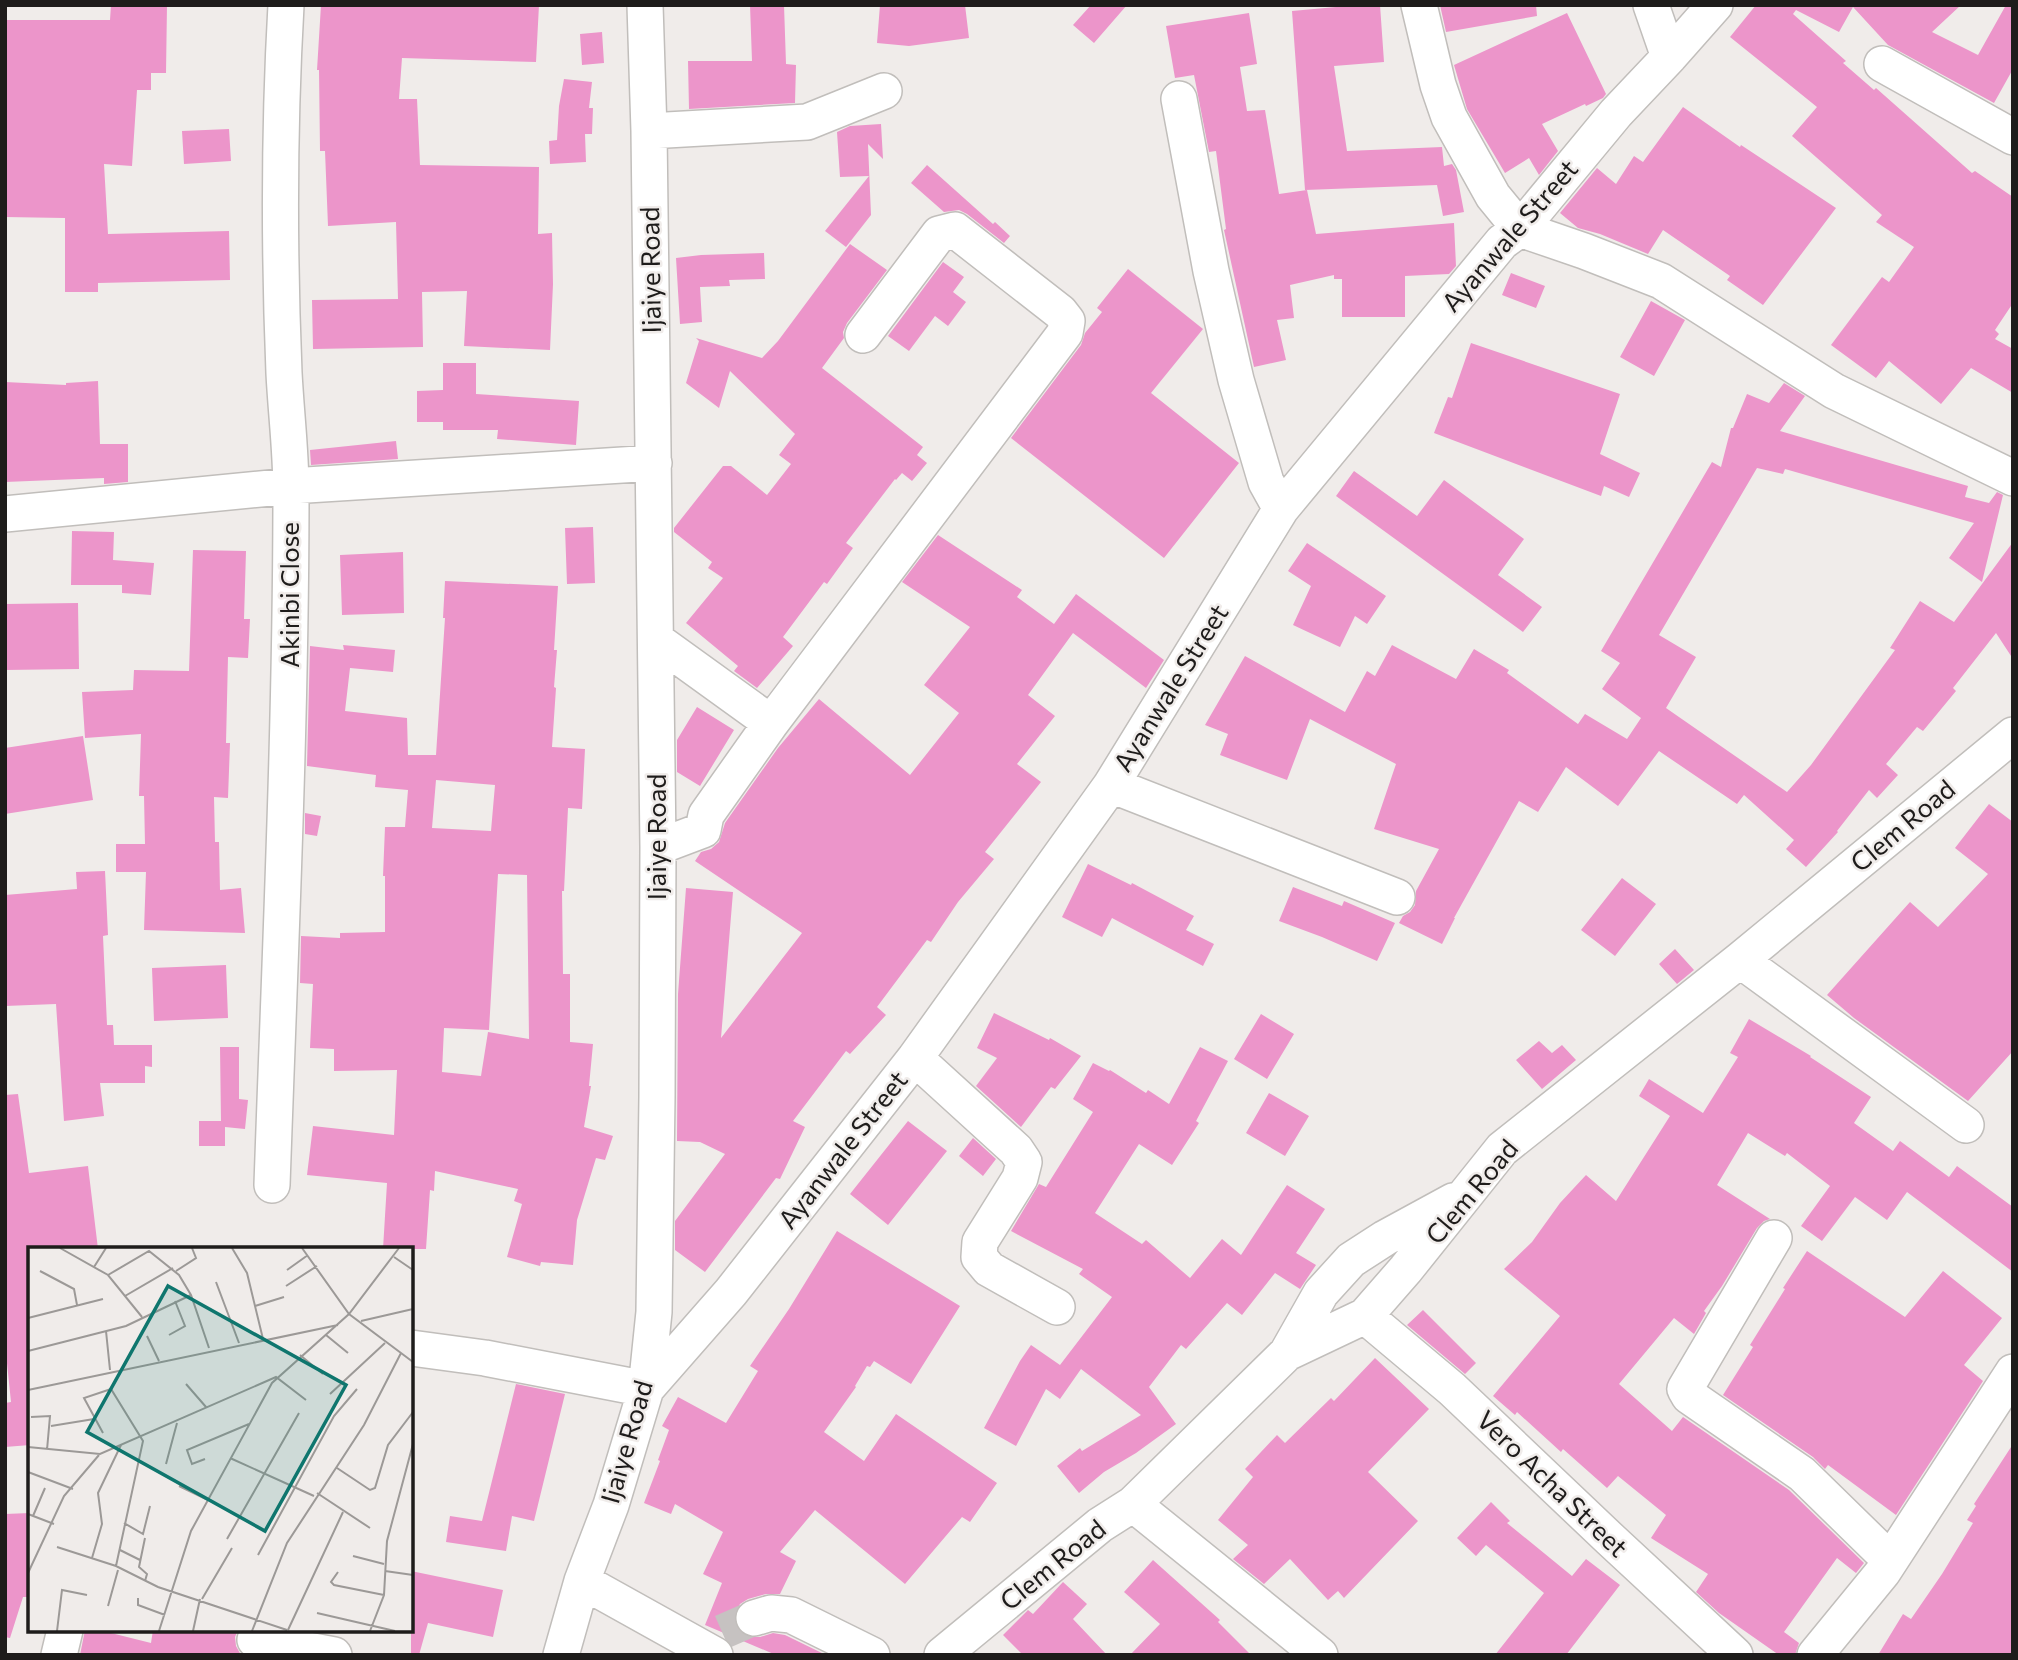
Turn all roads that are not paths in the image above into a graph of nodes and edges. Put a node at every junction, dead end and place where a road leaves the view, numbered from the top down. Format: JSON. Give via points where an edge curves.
{"nodes":[{"id":1,"x":286,"y":5,"type":"edge"},
{"id":2,"x":645,"y":5,"type":"edge"},
{"id":3,"x":1419,"y":5,"type":"edge"},
{"id":4,"x":1651,"y":5,"type":"edge"},
{"id":5,"x":1715,"y":5,"type":"edge"},
{"id":6,"x":1670,"y":57,"type":"junction"},
{"id":7,"x":1882,"y":64,"type":"dead end"},
{"id":8,"x":884,"y":91,"type":"dead end"},
{"id":9,"x":1179,"y":99,"type":"dead end"},
{"id":10,"x":649,"y":131,"type":"junction"},
{"id":11,"x":2013,"y":137,"type":"edge"},
{"id":12,"x":1520,"y":229,"type":"junction"},
{"id":13,"x":863,"y":335,"type":"dead end"},
{"id":14,"x":654,"y":463,"type":"junction"},
{"id":15,"x":2013,"y":478,"type":"edge"},
{"id":16,"x":291,"y":486,"type":"junction"},
{"id":17,"x":1281,"y":509,"type":"junction"},
{"id":18,"x":5,"y":514,"type":"edge"},
{"id":19,"x":656,"y":640,"type":"junction"},
{"id":20,"x":771,"y":723,"type":"junction"},
{"id":21,"x":2013,"y":735,"type":"edge"},
{"id":22,"x":1111,"y":785,"type":"junction"},
{"id":23,"x":658,"y":847,"type":"junction"},
{"id":24,"x":1397,"y":897,"type":"dead end"},
{"id":25,"x":1740,"y":960,"type":"junction"},
{"id":26,"x":915,"y":1058,"type":"junction"},
{"id":27,"x":1966,"y":1125,"type":"dead end"},
{"id":28,"x":272,"y":1185,"type":"dead end"},
{"id":29,"x":1468,"y":1192,"type":"junction"},
{"id":30,"x":1774,"y":1238,"type":"dead end"},
{"id":31,"x":1057,"y":1307,"type":"dead end"},
{"id":32,"x":1365,"y":1316,"type":"junction"},
{"id":33,"x":413,"y":1348,"type":"edge"},
{"id":34,"x":1287,"y":1353,"type":"junction"},
{"id":35,"x":2013,"y":1372,"type":"edge"},
{"id":36,"x":646,"y":1388,"type":"junction"},
{"id":37,"x":1133,"y":1504,"type":"junction"},
{"id":38,"x":1890,"y":1560,"type":"junction"},
{"id":39,"x":582,"y":1581,"type":"junction"},
{"id":40,"x":754,"y":1618,"type":"tunnel mouth"},
{"id":41,"x":65,"y":1632,"type":"edge"},
{"id":42,"x":255,"y":1640,"type":"dead end"},
{"id":43,"x":713,"y":1644,"type":"edge"},
{"id":44,"x":59,"y":1655,"type":"edge"},
{"id":45,"x":334,"y":1655,"type":"edge"},
{"id":46,"x":561,"y":1655,"type":"edge"},
{"id":47,"x":872,"y":1655,"type":"edge"},
{"id":48,"x":943,"y":1655,"type":"edge"},
{"id":49,"x":1320,"y":1655,"type":"edge"},
{"id":50,"x":1735,"y":1655,"type":"edge"},
{"id":51,"x":1815,"y":1655,"type":"edge"}],
"edges":[{"from":1,"to":16,"type":"street","name":"Akinbi Close","via":[[282,216]]},
{"from":2,"to":10,"type":"street","name":"Ijaiye Road"},
{"from":3,"to":12,"type":"street","via":[[1449,117],[1493,196]]},
{"from":4,"to":6,"type":"street"},
{"from":5,"to":6,"type":"street","name":"Ayanwale Street"},
{"from":6,"to":12,"type":"street","name":"Ayanwale Street","via":[[1616,113]]},
{"from":7,"to":11,"type":"street"},
{"from":8,"to":10,"type":"street","via":[[807,122]]},
{"from":9,"to":17,"type":"street","via":[[1236,380],[1266,482]]},
{"from":10,"to":14,"type":"street","name":"Ijaiye Road"},
{"from":12,"to":15,"type":"street","via":[[1661,281],[1834,391]]},
{"from":12,"to":17,"type":"street","name":"Ayanwale Street","via":[[1502,242]]},
{"from":13,"to":20,"type":"street","via":[[939,234],[955,230],[1066,321],[1065,333]]},
{"from":14,"to":16,"type":"street"},
{"from":14,"to":19,"type":"street","name":"Ijaiye Road"},
{"from":16,"to":18,"type":"street"},
{"from":16,"to":28,"type":"street","name":"Akinbi Close","via":[[290,673]]},
{"from":17,"to":22,"type":"street","name":"Ayanwale Street"},
{"from":19,"to":20,"type":"street"},
{"from":19,"to":23,"type":"street","name":"Ijaiye Road"},
{"from":20,"to":23,"type":"street","via":[[706,815],[704,830]]},
{"from":21,"to":25,"type":"street","name":"Clem Road"},
{"from":22,"to":24,"type":"street"},
{"from":22,"to":26,"type":"street","name":"Ayanwale Street"},
{"from":23,"to":36,"type":"street","name":"Ijaiye Road","via":[[654,1312]]},
{"from":25,"to":27,"type":"street"},
{"from":25,"to":29,"type":"street","name":"Clem Road","via":[[1502,1149]]},
{"from":26,"to":31,"type":"street","via":[[1024,1162],[1020,1178],[980,1242],[979,1257],[989,1269]]},
{"from":26,"to":36,"type":"street","name":"Ayanwale Street","via":[[731,1293]]},
{"from":29,"to":32,"type":"street","name":"Clem Road"},
{"from":29,"to":34,"type":"street","via":[[1351,1260],[1321,1293]]},
{"from":30,"to":38,"type":"street","via":[[1685,1389],[1802,1474]]},
{"from":32,"to":34,"type":"street","name":"Clem Road"},
{"from":32,"to":50,"type":"street","name":"Vero Acha Street","via":[[1452,1389]]},
{"from":33,"to":36,"type":"street"},
{"from":34,"to":37,"type":"street","name":"Clem Road"},
{"from":35,"to":38,"type":"street"},
{"from":36,"to":39,"type":"street","name":"Ijaiye Road","via":[[611,1505]]},
{"from":37,"to":48,"type":"street","name":"Clem Road","via":[[1100,1525]]},
{"from":37,"to":49,"type":"street"},
{"from":38,"to":51,"type":"street"},
{"from":39,"to":43,"type":"street"},
{"from":39,"to":46,"type":"street","name":"Ijaiye Road"},
{"from":40,"to":47,"type":"street","via":[[771,1613],[790,1615]]},
{"from":41,"to":44,"type":"street"},
{"from":42,"to":45,"type":"street"}]}
